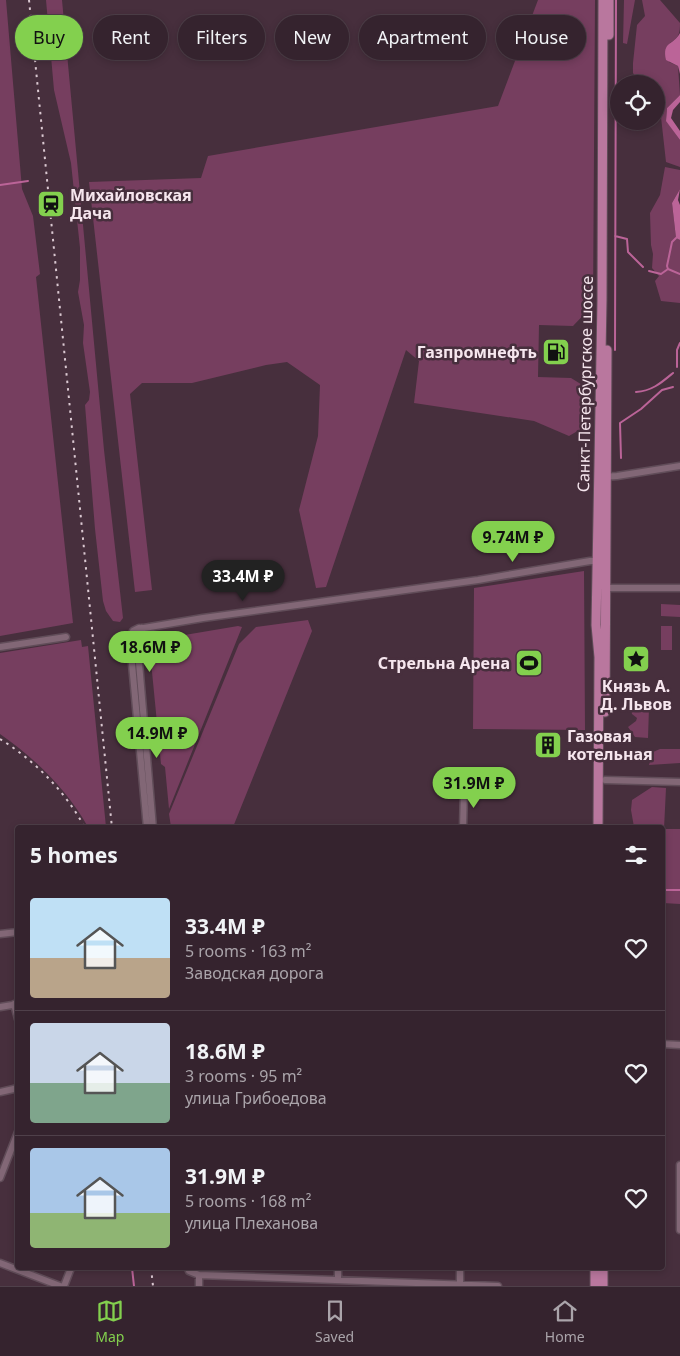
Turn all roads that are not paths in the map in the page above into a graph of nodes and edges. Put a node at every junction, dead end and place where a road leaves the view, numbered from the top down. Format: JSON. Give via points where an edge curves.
{"nodes":[{"id":1,"x":603,"y":0,"type":"edge"},
{"id":2,"x":609,"y":0,"type":"edge"},
{"id":3,"x":680,"y":466,"type":"edge"},
{"id":4,"x":603,"y":477,"type":"junction"},
{"id":5,"x":602,"y":561,"type":"junction"},
{"id":6,"x":606,"y":588,"type":"junction"},
{"id":7,"x":680,"y":588,"type":"edge"},
{"id":8,"x":140,"y":628,"type":"junction"},
{"id":9,"x":66,"y":637,"type":"dead end"},
{"id":10,"x":0,"y":647,"type":"edge"},
{"id":11,"x":604,"y":780,"type":"junction"},
{"id":12,"x":680,"y":782,"type":"edge"},
{"id":13,"x":464,"y":790,"type":"dead end"},
{"id":14,"x":147,"y":825,"type":"edge"},
{"id":15,"x":153,"y":825,"type":"edge"},
{"id":16,"x":463,"y":825,"type":"edge"},
{"id":17,"x":598,"y":825,"type":"edge"},
{"id":18,"x":604,"y":825,"type":"edge"},
{"id":19,"x":15,"y":932,"type":"edge"},
{"id":20,"x":0,"y":934,"type":"edge"},
{"id":21,"x":15,"y":1004,"type":"edge"},
{"id":22,"x":0,"y":1007,"type":"edge"},
{"id":23,"x":665,"y":1044,"type":"edge"},
{"id":24,"x":680,"y":1045,"type":"edge"},
{"id":25,"x":15,"y":1089,"type":"edge"},
{"id":26,"x":0,"y":1092,"type":"edge"},
{"id":27,"x":15,"y":1140,"type":"edge"},
{"id":28,"x":680,"y":1165,"type":"edge"},
{"id":29,"x":0,"y":1178,"type":"edge"},
{"id":30,"x":680,"y":1230,"type":"edge"},
{"id":31,"x":0,"y":1263,"type":"edge"},
{"id":32,"x":15,"y":1269,"type":"edge"},
{"id":33,"x":19,"y":1270,"type":"edge"},
{"id":34,"x":70,"y":1270,"type":"edge"},
{"id":35,"x":189,"y":1270,"type":"edge"},
{"id":36,"x":338,"y":1270,"type":"edge"},
{"id":37,"x":460,"y":1270,"type":"edge"},
{"id":38,"x":595,"y":1270,"type":"edge"},
{"id":39,"x":602,"y":1270,"type":"edge"},
{"id":40,"x":199,"y":1275,"type":"junction"},
{"id":41,"x":338,"y":1280,"type":"junction"},
{"id":42,"x":383,"y":1284,"type":"edge"},
{"id":43,"x":460,"y":1284,"type":"junction"},
{"id":44,"x":62,"y":1286,"type":"edge"},
{"id":45,"x":199,"y":1286,"type":"edge"},
{"id":46,"x":498,"y":1286,"type":"edge"},
{"id":47,"x":595,"y":1286,"type":"edge"},
{"id":48,"x":603,"y":1286,"type":"edge"}],
"edges":[{"from":1,"to":4,"type":"main road","name":"Санкт-Петербургское шоссе"},
{"from":2,"to":4,"type":"main road","name":"Санкт-Петербургское шоссе"},
{"from":3,"to":4,"type":"street"},
{"from":4,"to":5,"type":"main road","name":"Санкт-Петербургское шоссе"},
{"from":5,"to":6,"type":"main road","name":"Санкт-Петербургское шоссе"},
{"from":5,"to":8,"type":"street"},
{"from":5,"to":17,"type":"main road","name":"Санкт-Петербургское шоссе","via":[[596,625],[599,666]]},
{"from":6,"to":7,"type":"street"},
{"from":6,"to":11,"type":"main road","name":"Санкт-Петербургское шоссе"},
{"from":8,"to":14,"type":"street","via":[[133,631],[130,642]]},
{"from":8,"to":15,"type":"street","via":[[137,639]]},
{"from":9,"to":10,"type":"street"},
{"from":11,"to":12,"type":"street"},
{"from":11,"to":18,"type":"main road","name":"Санкт-Петербургское шоссе"},
{"from":13,"to":16,"type":"street"},
{"from":19,"to":20,"type":"street"},
{"from":21,"to":22,"type":"street"},
{"from":23,"to":24,"type":"street"},
{"from":25,"to":26,"type":"street"},
{"from":27,"to":29,"type":"street"},
{"from":28,"to":30,"type":"street"},
{"from":31,"to":32,"type":"street"},
{"from":33,"to":44,"type":"street"},
{"from":34,"to":44,"type":"street"},
{"from":35,"to":40,"type":"street"},
{"from":36,"to":41,"type":"street"},
{"from":37,"to":43,"type":"street"},
{"from":38,"to":47,"type":"main road"},
{"from":39,"to":48,"type":"main road"},
{"from":40,"to":41,"type":"street"},
{"from":40,"to":45,"type":"street"},
{"from":41,"to":42,"type":"street"},
{"from":42,"to":43,"type":"street"},
{"from":43,"to":46,"type":"street"}]}
